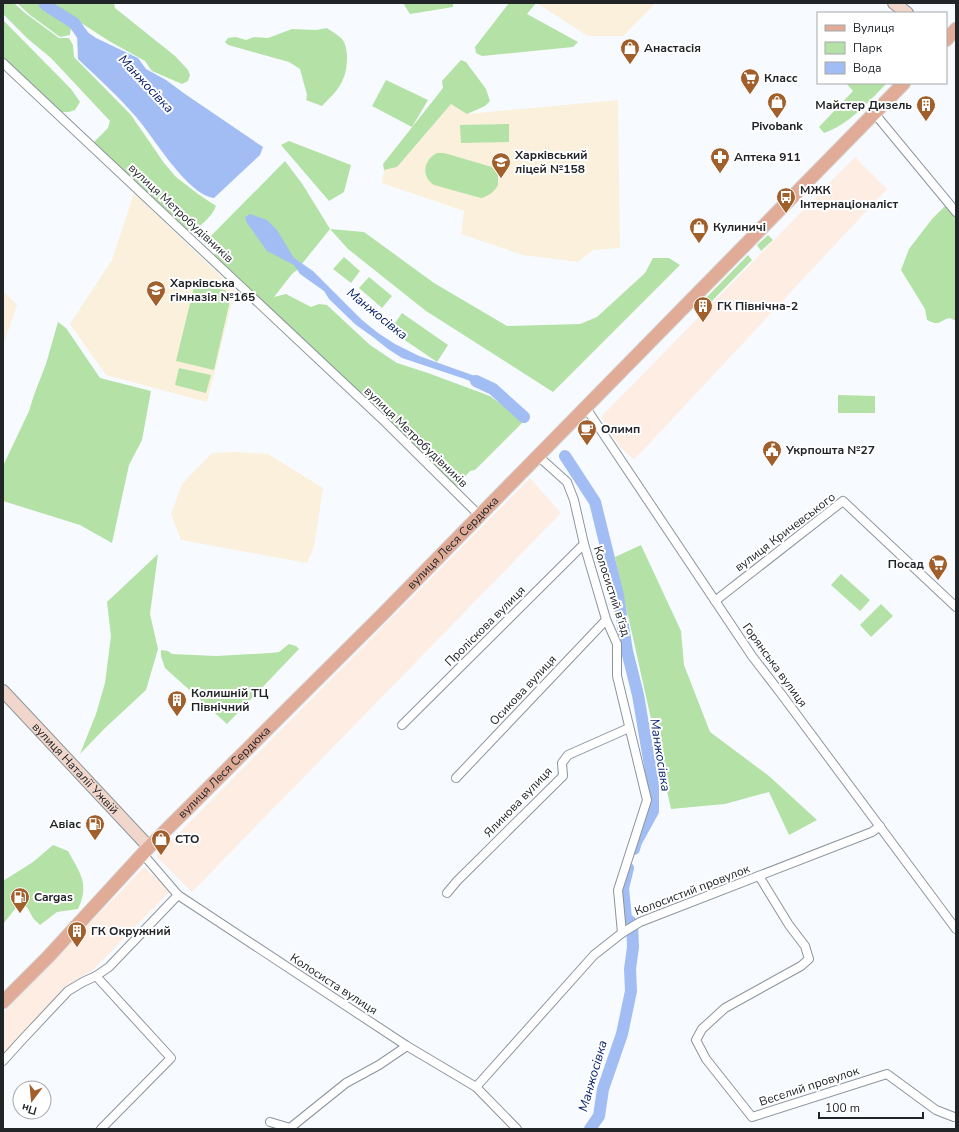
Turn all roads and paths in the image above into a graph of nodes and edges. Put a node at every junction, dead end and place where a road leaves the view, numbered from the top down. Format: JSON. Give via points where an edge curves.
{"nodes":[{"id":1,"x":894,"y":3,"type":"edge"},
{"id":2,"x":906,"y":12,"type":"edge"},
{"id":3,"x":956,"y":30,"type":"edge"},
{"id":4,"x":947,"y":39,"type":"edge"},
{"id":5,"x":3,"y":63,"type":"edge"},
{"id":6,"x":903,"y":84,"type":"edge"},
{"id":7,"x":875,"y":114,"type":"junction"},
{"id":8,"x":956,"y":212,"type":"edge"},
{"id":9,"x":586,"y":408,"type":"junction"},
{"id":10,"x":542,"y":453,"type":"junction"},
{"id":11,"x":480,"y":516,"type":"junction"},
{"id":12,"x":584,"y":544,"type":"junction"},
{"id":13,"x":714,"y":601,"type":"junction"},
{"id":14,"x":956,"y":607,"type":"edge"},
{"id":15,"x":606,"y":620,"type":"junction"},
{"id":16,"x":3,"y":691,"type":"edge"},
{"id":17,"x":402,"y":725,"type":"dead end"},
{"id":18,"x":629,"y":728,"type":"junction"},
{"id":19,"x":456,"y":778,"type":"dead end"},
{"id":20,"x":880,"y":826,"type":"junction"},
{"id":21,"x":145,"y":850,"type":"junction"},
{"id":22,"x":759,"y":876,"type":"junction"},
{"id":23,"x":448,"y":893,"type":"dead end"},
{"id":24,"x":178,"y":895,"type":"junction"},
{"id":25,"x":956,"y":929,"type":"edge"},
{"id":26,"x":625,"y":931,"type":"junction"},
{"id":27,"x":96,"y":976,"type":"junction"},
{"id":28,"x":3,"y":1002,"type":"edge"},
{"id":29,"x":408,"y":1046,"type":"junction"},
{"id":30,"x":3,"y":1062,"type":"edge"},
{"id":31,"x":476,"y":1087,"type":"junction"},
{"id":32,"x":954,"y":1117,"type":"dead end"},
{"id":33,"x":270,"y":1122,"type":"dead end"},
{"id":34,"x":101,"y":1129,"type":"edge"},
{"id":35,"x":517,"y":1129,"type":"edge"}],
"edges":[{"from":1,"to":2,"type":"main road"},
{"from":3,"to":4,"type":"main road"},
{"from":5,"to":11,"type":"street","name":"вулиця Метробудівників","via":[[381,418]]},
{"from":6,"to":7,"type":"main road","name":"вулиця Леся Сердюка"},
{"from":7,"to":8,"type":"street"},
{"from":7,"to":9,"type":"main road","name":"вулиця Леся Сердюка"},
{"from":9,"to":10,"type":"main road","name":"вулиця Леся Сердюка"},
{"from":9,"to":13,"type":"street","name":"Горянська вулиця"},
{"from":10,"to":11,"type":"main road","name":"вулиця Леся Сердюка"},
{"from":10,"to":12,"type":"street","name":"Колосистий в'їзд","via":[[567,482]]},
{"from":11,"to":21,"type":"main road","name":"вулиця Леся Сердюка"},
{"from":12,"to":15,"type":"street","name":"Колосистий в'їзд"},
{"from":12,"to":17,"type":"street","name":"Проліскова вулиця"},
{"from":13,"to":14,"type":"street","name":"вулиця Кричевського","via":[[843,501]]},
{"from":13,"to":20,"type":"street","name":"Горянська вулиця","via":[[752,656]]},
{"from":15,"to":18,"type":"street","name":"Колосистий в'їзд","via":[[617,644],[617,676]]},
{"from":15,"to":19,"type":"street","name":"Осикова вулиця"},
{"from":16,"to":21,"type":"main road","name":"вулиця Наталії Ужвій"},
{"from":18,"to":23,"type":"street","name":"Ялинова вулиця","via":[[568,755],[562,763],[563,776]]},
{"from":18,"to":26,"type":"street","name":"Колосистий в'їзд","via":[[647,800],[618,890]]},
{"from":20,"to":22,"type":"street","name":"Колосистий провулок","via":[[872,832]]},
{"from":20,"to":25,"type":"street","name":"Горянська вулиця"},
{"from":21,"to":24,"type":"street","name":"Колосиста вулиця"},
{"from":21,"to":28,"type":"main road","name":"вулиця Леся Сердюка","via":[[48,957]]},
{"from":22,"to":26,"type":"street","name":"Колосистий провулок","via":[[640,922]]},
{"from":22,"to":32,"type":"street","name":"Веселий провулок","via":[[788,925],[805,946],[809,959],[801,966],[725,1008],[702,1029],[696,1040],[706,1059],[752,1117],[887,1074],[936,1110]]},
{"from":24,"to":27,"type":"street","via":[[109,967]]},
{"from":24,"to":29,"type":"street","name":"Колосиста вулиця"},
{"from":26,"to":31,"type":"street","name":"Колосистий провулок","via":[[594,955]]},
{"from":27,"to":30,"type":"street","via":[[68,991]]},
{"from":27,"to":34,"type":"street","via":[[171,1058]]},
{"from":29,"to":31,"type":"street","name":"Колосиста вулиця"},
{"from":29,"to":33,"type":"street","via":[[346,1083],[290,1128]]},
{"from":31,"to":35,"type":"street","name":"Колосиста вулиця"}]}
